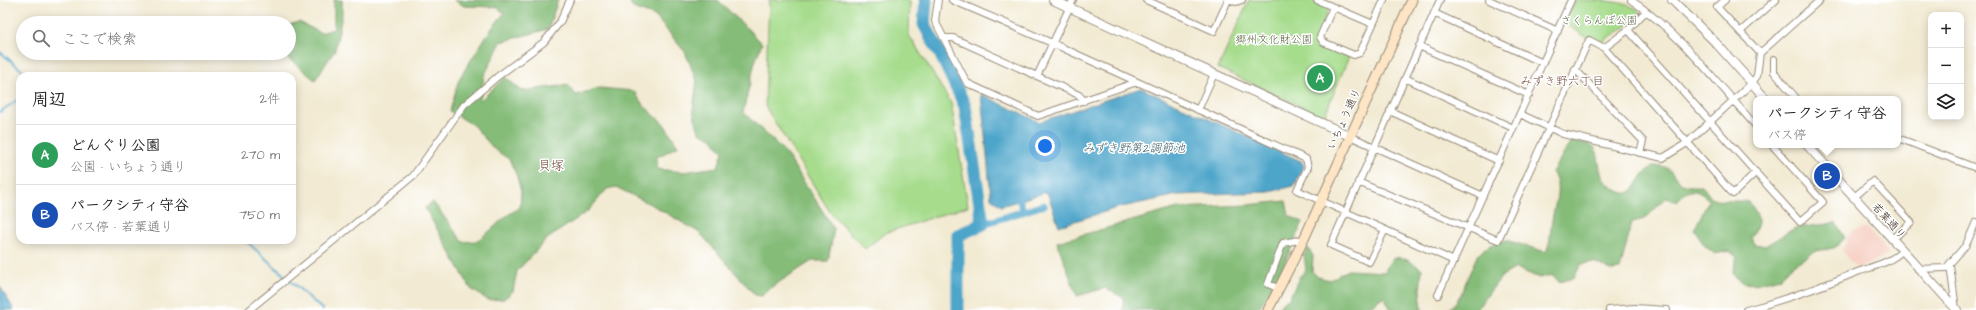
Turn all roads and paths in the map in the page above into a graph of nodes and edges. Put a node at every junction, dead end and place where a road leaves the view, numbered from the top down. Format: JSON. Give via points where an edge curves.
{"nodes":[{"id":1,"x":570,"y":0,"type":"edge"},
{"id":2,"x":938,"y":0,"type":"edge"},
{"id":3,"x":952,"y":0,"type":"edge"},
{"id":4,"x":1053,"y":0,"type":"edge"},
{"id":5,"x":1146,"y":0,"type":"edge"},
{"id":6,"x":1229,"y":0,"type":"edge"},
{"id":7,"x":1242,"y":0,"type":"edge"},
{"id":8,"x":1318,"y":0,"type":"edge"},
{"id":9,"x":1384,"y":0,"type":"edge"},
{"id":10,"x":1440,"y":0,"type":"edge"},
{"id":11,"x":1489,"y":0,"type":"edge"},
{"id":12,"x":1571,"y":0,"type":"edge"},
{"id":13,"x":1631,"y":0,"type":"edge"},
{"id":14,"x":1672,"y":0,"type":"edge"},
{"id":15,"x":1726,"y":0,"type":"edge"},
{"id":16,"x":1776,"y":0,"type":"edge"},
{"id":17,"x":1820,"y":0,"type":"edge"},
{"id":18,"x":1409,"y":1,"type":"edge"},
{"id":19,"x":1071,"y":4,"type":"edge"},
{"id":20,"x":1333,"y":7,"type":"junction"},
{"id":21,"x":1646,"y":11,"type":"junction"},
{"id":22,"x":1434,"y":13,"type":"junction"},
{"id":23,"x":1373,"y":24,"type":"junction"},
{"id":24,"x":1628,"y":30,"type":"junction"},
{"id":25,"x":1558,"y":31,"type":"junction"},
{"id":26,"x":1741,"y":31,"type":"junction"},
{"id":27,"x":944,"y":38,"type":"junction"},
{"id":28,"x":1052,"y":43,"type":"junction"},
{"id":29,"x":1419,"y":46,"type":"junction"},
{"id":30,"x":1604,"y":48,"type":"junction"},
{"id":31,"x":1760,"y":53,"type":"junction"},
{"id":32,"x":1774,"y":59,"type":"dead end"},
{"id":33,"x":1543,"y":63,"type":"junction"},
{"id":34,"x":1575,"y":69,"type":"junction"},
{"id":35,"x":1214,"y":74,"type":"junction"},
{"id":36,"x":1037,"y":76,"type":"junction"},
{"id":37,"x":1405,"y":78,"type":"junction"},
{"id":38,"x":1137,"y":82,"type":"junction"},
{"id":39,"x":1752,"y":83,"type":"junction"},
{"id":40,"x":1529,"y":95,"type":"junction"},
{"id":41,"x":1763,"y":96,"type":"edge"},
{"id":42,"x":1794,"y":96,"type":"edge"},
{"id":43,"x":1733,"y":100,"type":"junction"},
{"id":44,"x":1084,"y":101,"type":"junction"},
{"id":45,"x":1198,"y":110,"type":"junction"},
{"id":46,"x":1390,"y":111,"type":"junction"},
{"id":47,"x":1520,"y":114,"type":"junction"},
{"id":48,"x":1709,"y":122,"type":"junction"},
{"id":49,"x":1753,"y":123,"type":"edge"},
{"id":50,"x":1513,"y":128,"type":"junction"},
{"id":51,"x":1549,"y":128,"type":"junction"},
{"id":52,"x":1350,"y":136,"type":"junction"},
{"id":53,"x":1901,"y":139,"type":"edge"},
{"id":54,"x":1687,"y":143,"type":"junction"},
{"id":55,"x":1374,"y":146,"type":"junction"},
{"id":56,"x":1775,"y":148,"type":"edge"},
{"id":57,"x":1810,"y":148,"type":"edge"},
{"id":58,"x":1640,"y":153,"type":"junction"},
{"id":59,"x":1499,"y":161,"type":"junction"},
{"id":60,"x":1976,"y":168,"type":"edge"},
{"id":61,"x":1756,"y":172,"type":"junction"},
{"id":62,"x":1358,"y":182,"type":"junction"},
{"id":63,"x":1483,"y":196,"type":"junction"},
{"id":64,"x":1854,"y":198,"type":"junction"},
{"id":65,"x":1321,"y":201,"type":"junction"},
{"id":66,"x":1344,"y":212,"type":"junction"},
{"id":67,"x":1976,"y":222,"type":"edge"},
{"id":68,"x":1469,"y":228,"type":"junction"},
{"id":69,"x":1385,"y":230,"type":"junction"},
{"id":70,"x":1304,"y":239,"type":"junction"},
{"id":71,"x":1892,"y":240,"type":"junction"},
{"id":72,"x":1902,"y":251,"type":"junction"},
{"id":73,"x":1454,"y":261,"type":"junction"},
{"id":74,"x":1950,"y":265,"type":"junction"},
{"id":75,"x":1918,"y":269,"type":"junction"},
{"id":76,"x":1280,"y":289,"type":"junction"},
{"id":77,"x":1438,"y":295,"type":"dead end"},
{"id":78,"x":249,"y":310,"type":"edge"},
{"id":79,"x":1268,"y":310,"type":"edge"},
{"id":80,"x":1609,"y":310,"type":"edge"},
{"id":81,"x":1667,"y":310,"type":"edge"},
{"id":82,"x":1746,"y":310,"type":"edge"},
{"id":83,"x":1956,"y":310,"type":"edge"}],
"edges":[{"from":1,"to":78,"type":"street","via":[[560,22],[544,42],[497,77],[464,106],[413,176]]},
{"from":2,"to":27,"type":"street","via":[[935,21]]},
{"from":3,"to":28,"type":"street"},
{"from":4,"to":19,"type":"street"},
{"from":5,"to":6,"type":"street","via":[[1214,31]]},
{"from":6,"to":7,"type":"street"},
{"from":8,"to":20,"type":"street"},
{"from":9,"to":23,"type":"street"},
{"from":10,"to":22,"type":"street"},
{"from":11,"to":25,"type":"street"},
{"from":12,"to":25,"type":"street"},
{"from":13,"to":21,"type":"street"},
{"from":14,"to":39,"type":"street","via":[[1698,24]]},
{"from":15,"to":26,"type":"street","via":[[1717,7]]},
{"from":16,"to":26,"type":"street"},
{"from":17,"to":31,"type":"street"},
{"from":18,"to":52,"type":"main road","name":"いちょう通り"},
{"from":19,"to":28,"type":"street"},
{"from":19,"to":35,"type":"street"},
{"from":20,"to":23,"type":"street"},
{"from":20,"to":23,"type":"street","via":[[1320,37],[1323,42],[1354,55],[1360,53]]},
{"from":21,"to":24,"type":"street"},
{"from":21,"to":43,"type":"street","via":[[1688,49]]},
{"from":22,"to":29,"type":"street"},
{"from":22,"to":33,"type":"street"},
{"from":24,"to":30,"type":"street"},
{"from":24,"to":48,"type":"street"},
{"from":25,"to":33,"type":"street"},
{"from":26,"to":31,"type":"street"},
{"from":27,"to":36,"type":"street","via":[[954,38]]},
{"from":27,"to":44,"type":"street","via":[[967,83],[1038,116]]},
{"from":28,"to":36,"type":"street"},
{"from":28,"to":38,"type":"street"},
{"from":29,"to":37,"type":"street"},
{"from":29,"to":40,"type":"street"},
{"from":30,"to":34,"type":"street","via":[[1590,40]]},
{"from":30,"to":54,"type":"street"},
{"from":31,"to":39,"type":"street","via":[[1757,76]]},
{"from":32,"to":42,"type":"street","via":[[1774,72]]},
{"from":33,"to":40,"type":"street"},
{"from":34,"to":51,"type":"street"},
{"from":34,"to":58,"type":"street","via":[[1642,141]]},
{"from":35,"to":45,"type":"street"},
{"from":35,"to":52,"type":"street"},
{"from":36,"to":44,"type":"street","via":[[1079,95]]},
{"from":37,"to":46,"type":"street"},
{"from":37,"to":50,"type":"street"},
{"from":38,"to":44,"type":"street"},
{"from":38,"to":45,"type":"street"},
{"from":39,"to":41,"type":"street"},
{"from":39,"to":43,"type":"street"},
{"from":40,"to":47,"type":"street"},
{"from":43,"to":48,"type":"street"},
{"from":43,"to":49,"type":"street"},
{"from":45,"to":65,"type":"street","via":[[1306,159],[1308,167],[1297,190]]},
{"from":46,"to":55,"type":"street"},
{"from":46,"to":59,"type":"street"},
{"from":47,"to":50,"type":"street"},
{"from":47,"to":51,"type":"street"},
{"from":48,"to":54,"type":"street"},
{"from":48,"to":61,"type":"street"},
{"from":50,"to":59,"type":"street"},
{"from":51,"to":58,"type":"street","via":[[1563,134]]},
{"from":51,"to":68,"type":"street","via":[[1498,240]]},
{"from":52,"to":55,"type":"street"},
{"from":52,"to":65,"type":"main road","name":"いちょう通り"},
{"from":53,"to":60,"type":"street"},
{"from":54,"to":58,"type":"street","via":[[1663,158]]},
{"from":54,"to":61,"type":"street","via":[[1734,194]]},
{"from":55,"to":62,"type":"street"},
{"from":55,"to":63,"type":"street"},
{"from":56,"to":61,"type":"street","via":[[1823,202],[1800,222]]},
{"from":57,"to":64,"type":"street","name":"若葉通り"},
{"from":59,"to":63,"type":"street"},
{"from":62,"to":66,"type":"street"},
{"from":62,"to":68,"type":"street"},
{"from":63,"to":68,"type":"street"},
{"from":64,"to":71,"type":"street","name":"若葉通り"},
{"from":64,"to":71,"type":"street","via":[[1873,181],[1910,222]]},
{"from":65,"to":66,"type":"street"},
{"from":65,"to":70,"type":"main road","name":"いちょう通り"},
{"from":66,"to":69,"type":"street"},
{"from":66,"to":69,"type":"street","via":[[1331,245],[1369,262]]},
{"from":67,"to":74,"type":"street","via":[[1966,245]]},
{"from":68,"to":73,"type":"street"},
{"from":69,"to":73,"type":"street"},
{"from":70,"to":76,"type":"main road","name":"いちょう通り"},
{"from":70,"to":76,"type":"street","via":[[1283,243],[1268,284]]},
{"from":71,"to":72,"type":"street","name":"若葉通り"},
{"from":72,"to":75,"type":"street","name":"若葉通り"},
{"from":72,"to":82,"type":"street","via":[[1895,258],[1844,278]]},
{"from":73,"to":77,"type":"street"},
{"from":74,"to":75,"type":"street","via":[[1946,268]]},
{"from":74,"to":83,"type":"street"},
{"from":75,"to":83,"type":"street","name":"若葉通り"},
{"from":76,"to":79,"type":"main road","name":"いちょう通り"},
{"from":80,"to":81,"type":"street"}]}
